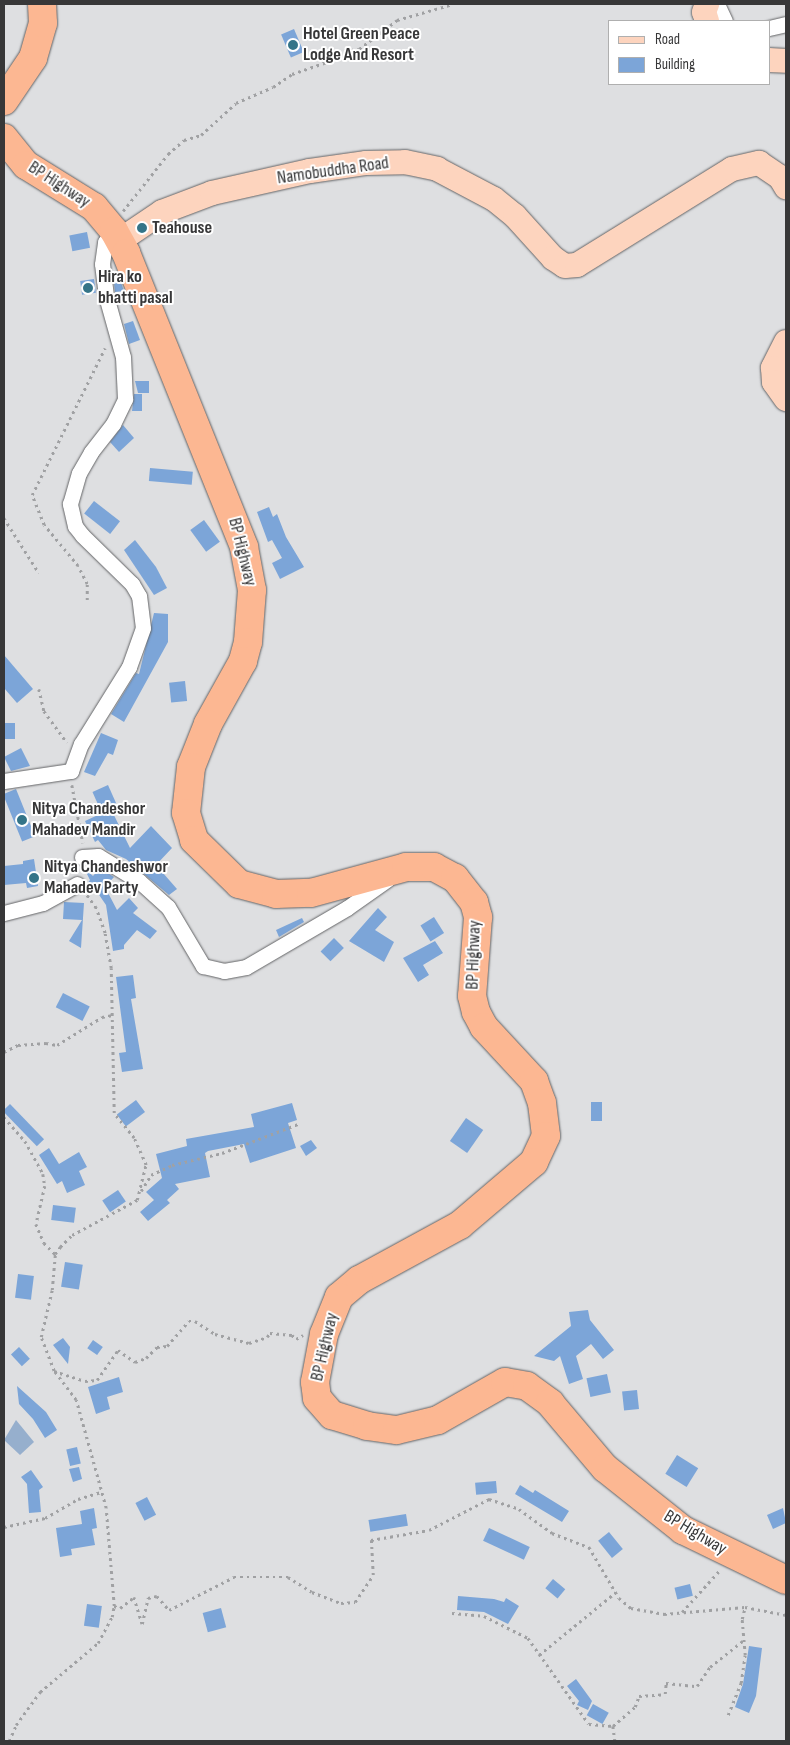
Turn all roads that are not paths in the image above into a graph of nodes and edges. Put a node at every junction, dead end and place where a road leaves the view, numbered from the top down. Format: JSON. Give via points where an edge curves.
{"nodes":[{"id":1,"x":42,"y":4,"type":"edge"},
{"id":2,"x":707,"y":4,"type":"edge"},
{"id":3,"x":716,"y":4,"type":"edge"},
{"id":4,"x":706,"y":20,"type":"edge"},
{"id":5,"x":724,"y":20,"type":"edge"},
{"id":6,"x":786,"y":24,"type":"edge"},
{"id":7,"x":770,"y":28,"type":"edge"},
{"id":8,"x":770,"y":60,"type":"edge"},
{"id":9,"x":786,"y":61,"type":"edge"},
{"id":10,"x":4,"y":102,"type":"edge"},
{"id":11,"x":4,"y":138,"type":"edge"},
{"id":12,"x":786,"y":187,"type":"edge"},
{"id":13,"x":117,"y":236,"type":"junction"},
{"id":14,"x":786,"y":342,"type":"edge"},
{"id":15,"x":786,"y":399,"type":"edge"},
{"id":16,"x":4,"y":781,"type":"edge"},
{"id":17,"x":82,"y":857,"type":"road end"},
{"id":18,"x":406,"y":866,"type":"junction"},
{"id":19,"x":77,"y":884,"type":"road end"},
{"id":20,"x":4,"y":913,"type":"edge"},
{"id":21,"x":786,"y":1580,"type":"edge"}],
"edges":[{"from":1,"to":10,"type":"highway","via":[[43,23],[33,58]]},
{"from":2,"to":4,"type":"main road"},
{"from":3,"to":5,"type":"street"},
{"from":6,"to":7,"type":"street"},
{"from":8,"to":9,"type":"main road"},
{"from":11,"to":13,"type":"highway","name":"BP Highway","via":[[26,165],[94,207]]},
{"from":12,"to":13,"type":"main road","name":"Namobuddha Road","via":[[775,172],[759,164],[732,169],[577,265],[565,266],[494,199],[436,169],[405,162],[366,163],[310,171],[212,193],[162,212]]},
{"from":13,"to":16,"type":"street","via":[[105,242],[102,264],[106,296],[123,358],[126,399],[79,474],[70,504],[79,530],[132,584],[139,596],[143,628],[138,648],[117,690],[76,754],[71,771]]},
{"from":13,"to":18,"type":"highway","name":"BP Highway","via":[[239,528],[251,578],[252,614],[243,661],[208,724],[191,767],[186,812],[194,840],[239,884],[276,894],[310,893]]},
{"from":14,"to":15,"type":"main road","via":[[773,368],[774,382]]},
{"from":17,"to":18,"type":"street","via":[[98,856],[139,881],[168,907],[203,966],[224,971],[246,967],[283,946],[347,908]]},
{"from":18,"to":21,"type":"highway","name":"BP Highway","via":[[434,867],[446,872],[464,887],[474,902],[478,917],[472,996],[476,1012],[484,1026],[534,1081],[542,1103],[546,1136],[534,1162],[460,1225],[359,1280],[339,1297],[324,1334],[315,1382],[317,1398],[332,1416],[397,1430],[438,1420],[505,1382],[527,1386],[550,1403],[605,1468],[683,1530]]},
{"from":19,"to":20,"type":"street","via":[[43,903]]}]}
